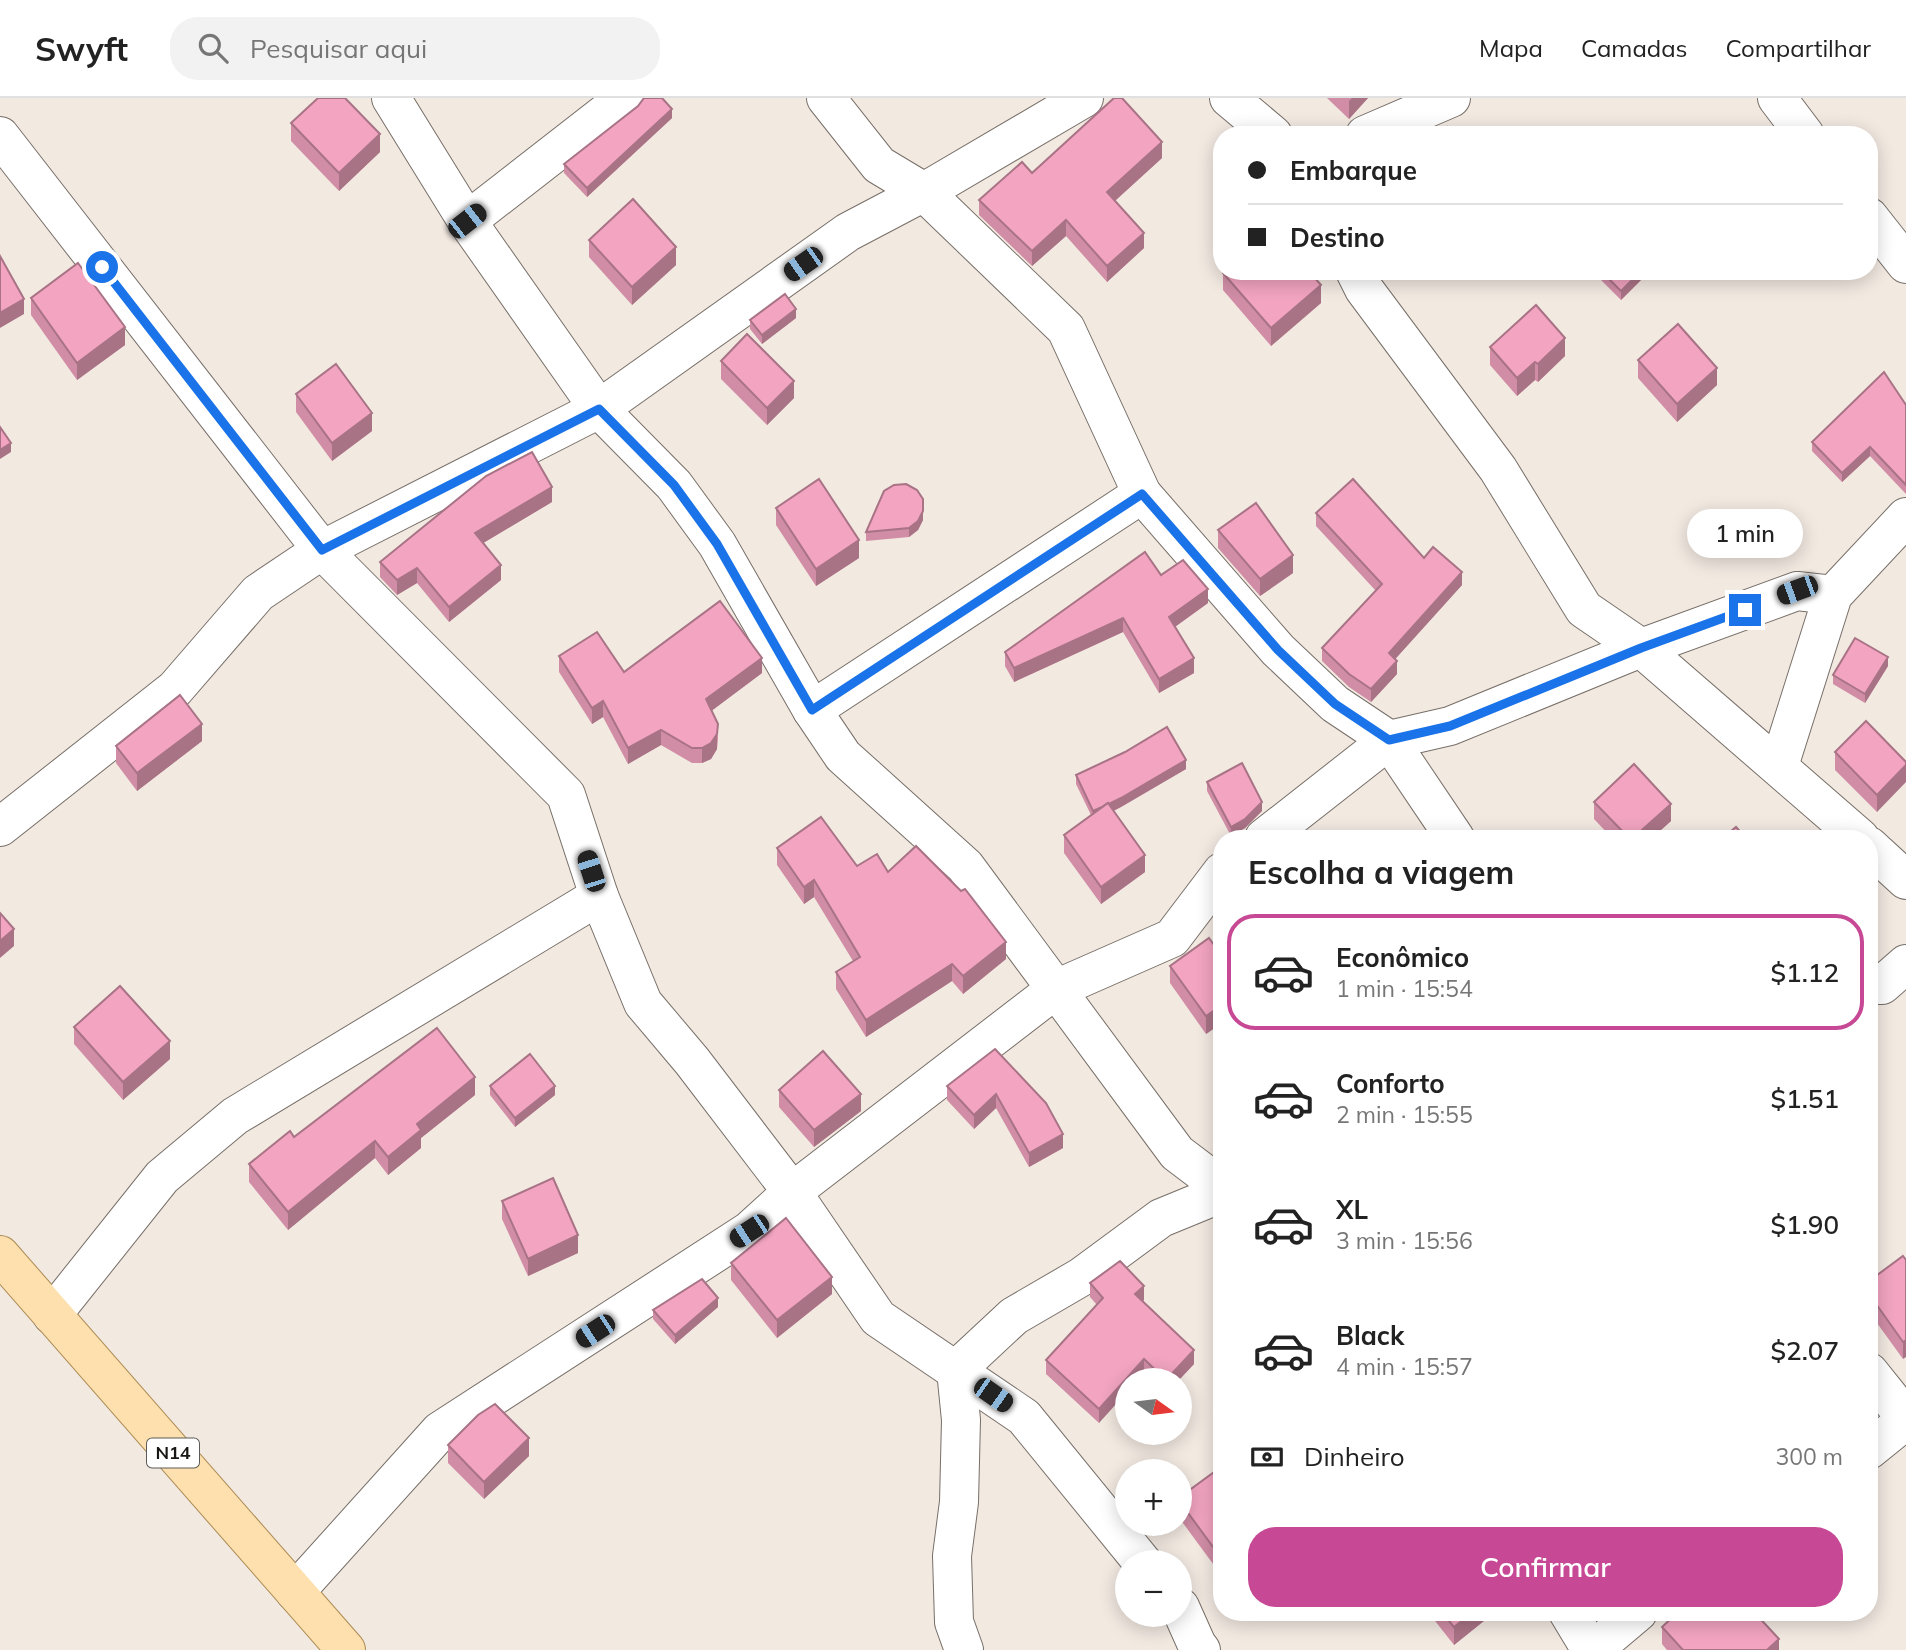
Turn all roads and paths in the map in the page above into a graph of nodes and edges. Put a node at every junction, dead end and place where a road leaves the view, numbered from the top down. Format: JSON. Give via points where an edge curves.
{"nodes":[{"id":1,"x":391,"y":98,"type":"edge"},
{"id":2,"x":625,"y":98,"type":"edge"},
{"id":3,"x":826,"y":98,"type":"edge"},
{"id":4,"x":1084,"y":98,"type":"edge"},
{"id":5,"x":1229,"y":98,"type":"edge"},
{"id":6,"x":1451,"y":98,"type":"edge"},
{"id":7,"x":1777,"y":98,"type":"edge"},
{"id":8,"x":1262,"y":126,"type":"edge"},
{"id":9,"x":1386,"y":126,"type":"edge"},
{"id":10,"x":1798,"y":126,"type":"edge"},
{"id":11,"x":0,"y":136,"type":"edge"},
{"id":12,"x":924,"y":192,"type":"junction"},
{"id":13,"x":467,"y":221,"type":"junction"},
{"id":14,"x":1878,"y":228,"type":"edge"},
{"id":15,"x":1906,"y":264,"type":"edge"},
{"id":16,"x":1360,"y":280,"type":"edge"},
{"id":17,"x":599,"y":409,"type":"junction"},
{"id":18,"x":1142,"y":494,"type":"junction"},
{"id":19,"x":1906,"y":517,"type":"edge"},
{"id":20,"x":322,"y":550,"type":"junction"},
{"id":21,"x":1833,"y":595,"type":"junction"},
{"id":22,"x":1641,"y":648,"type":"junction"},
{"id":23,"x":812,"y":710,"type":"junction"},
{"id":24,"x":1389,"y":740,"type":"junction"},
{"id":25,"x":1779,"y":766,"type":"junction"},
{"id":26,"x":0,"y":827,"type":"edge"},
{"id":27,"x":1274,"y":830,"type":"edge"},
{"id":28,"x":1450,"y":830,"type":"edge"},
{"id":29,"x":1851,"y":830,"type":"edge"},
{"id":30,"x":1878,"y":854,"type":"edge"},
{"id":31,"x":1906,"y":880,"type":"edge"},
{"id":32,"x":1213,"y":884,"type":"edge"},
{"id":33,"x":599,"y":896,"type":"junction"},
{"id":34,"x":1906,"y":964,"type":"edge"},
{"id":35,"x":1878,"y":985,"type":"edge"},
{"id":36,"x":1056,"y":989,"type":"junction"},
{"id":37,"x":1213,"y":1183,"type":"edge"},
{"id":38,"x":792,"y":1192,"type":"junction"},
{"id":39,"x":1213,"y":1194,"type":"edge"},
{"id":40,"x":0,"y":1255,"type":"edge"},
{"id":41,"x":52,"y":1315,"type":"junction"},
{"id":42,"x":956,"y":1370,"type":"junction"},
{"id":43,"x":1878,"y":1383,"type":"edge"},
{"id":44,"x":1906,"y":1419,"type":"edge"},
{"id":45,"x":1878,"y":1442,"type":"edge"},
{"id":46,"x":1132,"y":1550,"type":"edge"},
{"id":47,"x":295,"y":1592,"type":"junction"},
{"id":48,"x":1574,"y":1621,"type":"edge"},
{"id":49,"x":1627,"y":1621,"type":"edge"},
{"id":50,"x":1188,"y":1627,"type":"edge"},
{"id":51,"x":1193,"y":1648,"type":"edge"},
{"id":52,"x":346,"y":1650,"type":"edge"},
{"id":53,"x":964,"y":1650,"type":"edge"},
{"id":54,"x":1592,"y":1650,"type":"edge"}],
"edges":[{"from":1,"to":13,"type":"street"},
{"from":2,"to":13,"type":"street"},
{"from":3,"to":12,"type":"street","via":[[879,164]]},
{"from":4,"to":12,"type":"street"},
{"from":5,"to":8,"type":"street"},
{"from":6,"to":9,"type":"street"},
{"from":7,"to":10,"type":"street"},
{"from":11,"to":20,"type":"street"},
{"from":12,"to":17,"type":"street","via":[[848,232]]},
{"from":12,"to":18,"type":"street","via":[[1066,328]]},
{"from":13,"to":17,"type":"street"},
{"from":14,"to":15,"type":"street"},
{"from":16,"to":22,"type":"street","via":[[1498,469],[1584,609]]},
{"from":17,"to":20,"type":"street"},
{"from":17,"to":23,"type":"street","via":[[674,485],[717,544]]},
{"from":18,"to":23,"type":"street"},
{"from":18,"to":24,"type":"street","via":[[1278,650],[1335,704]]},
{"from":19,"to":21,"type":"street"},
{"from":20,"to":26,"type":"street","via":[[258,593],[175,689]]},
{"from":20,"to":33,"type":"street","via":[[566,795]]},
{"from":21,"to":22,"type":"street","via":[[1797,590]]},
{"from":21,"to":25,"type":"street"},
{"from":22,"to":24,"type":"street","via":[[1450,726]]},
{"from":22,"to":25,"type":"street"},
{"from":23,"to":36,"type":"street","via":[[843,756],[965,866]]},
{"from":24,"to":27,"type":"street"},
{"from":24,"to":28,"type":"street"},
{"from":25,"to":29,"type":"street"},
{"from":30,"to":31,"type":"street"},
{"from":32,"to":36,"type":"street","via":[[1172,938]]},
{"from":33,"to":38,"type":"street","via":[[643,1003]]},
{"from":33,"to":41,"type":"street","via":[[235,1116],[162,1177]]},
{"from":34,"to":35,"type":"street"},
{"from":36,"to":37,"type":"street","via":[[1177,1153]]},
{"from":36,"to":38,"type":"street"},
{"from":38,"to":42,"type":"street","via":[[878,1318]]},
{"from":38,"to":47,"type":"street","via":[[749,1231],[440,1431]]},
{"from":39,"to":42,"type":"street","via":[[1161,1218],[1080,1277],[1014,1316]]},
{"from":40,"to":41,"type":"main road","number":"N14"},
{"from":41,"to":47,"type":"main road","number":"N14"},
{"from":42,"to":46,"type":"street","via":[[1024,1417]]},
{"from":42,"to":53,"type":"street","via":[[961,1420],[952,1556],[954,1622]]},
{"from":43,"to":44,"type":"street"},
{"from":44,"to":45,"type":"street"},
{"from":47,"to":52,"type":"main road","number":"N14"},
{"from":48,"to":54,"type":"street"},
{"from":49,"to":54,"type":"street"},
{"from":50,"to":51,"type":"street"}]}
